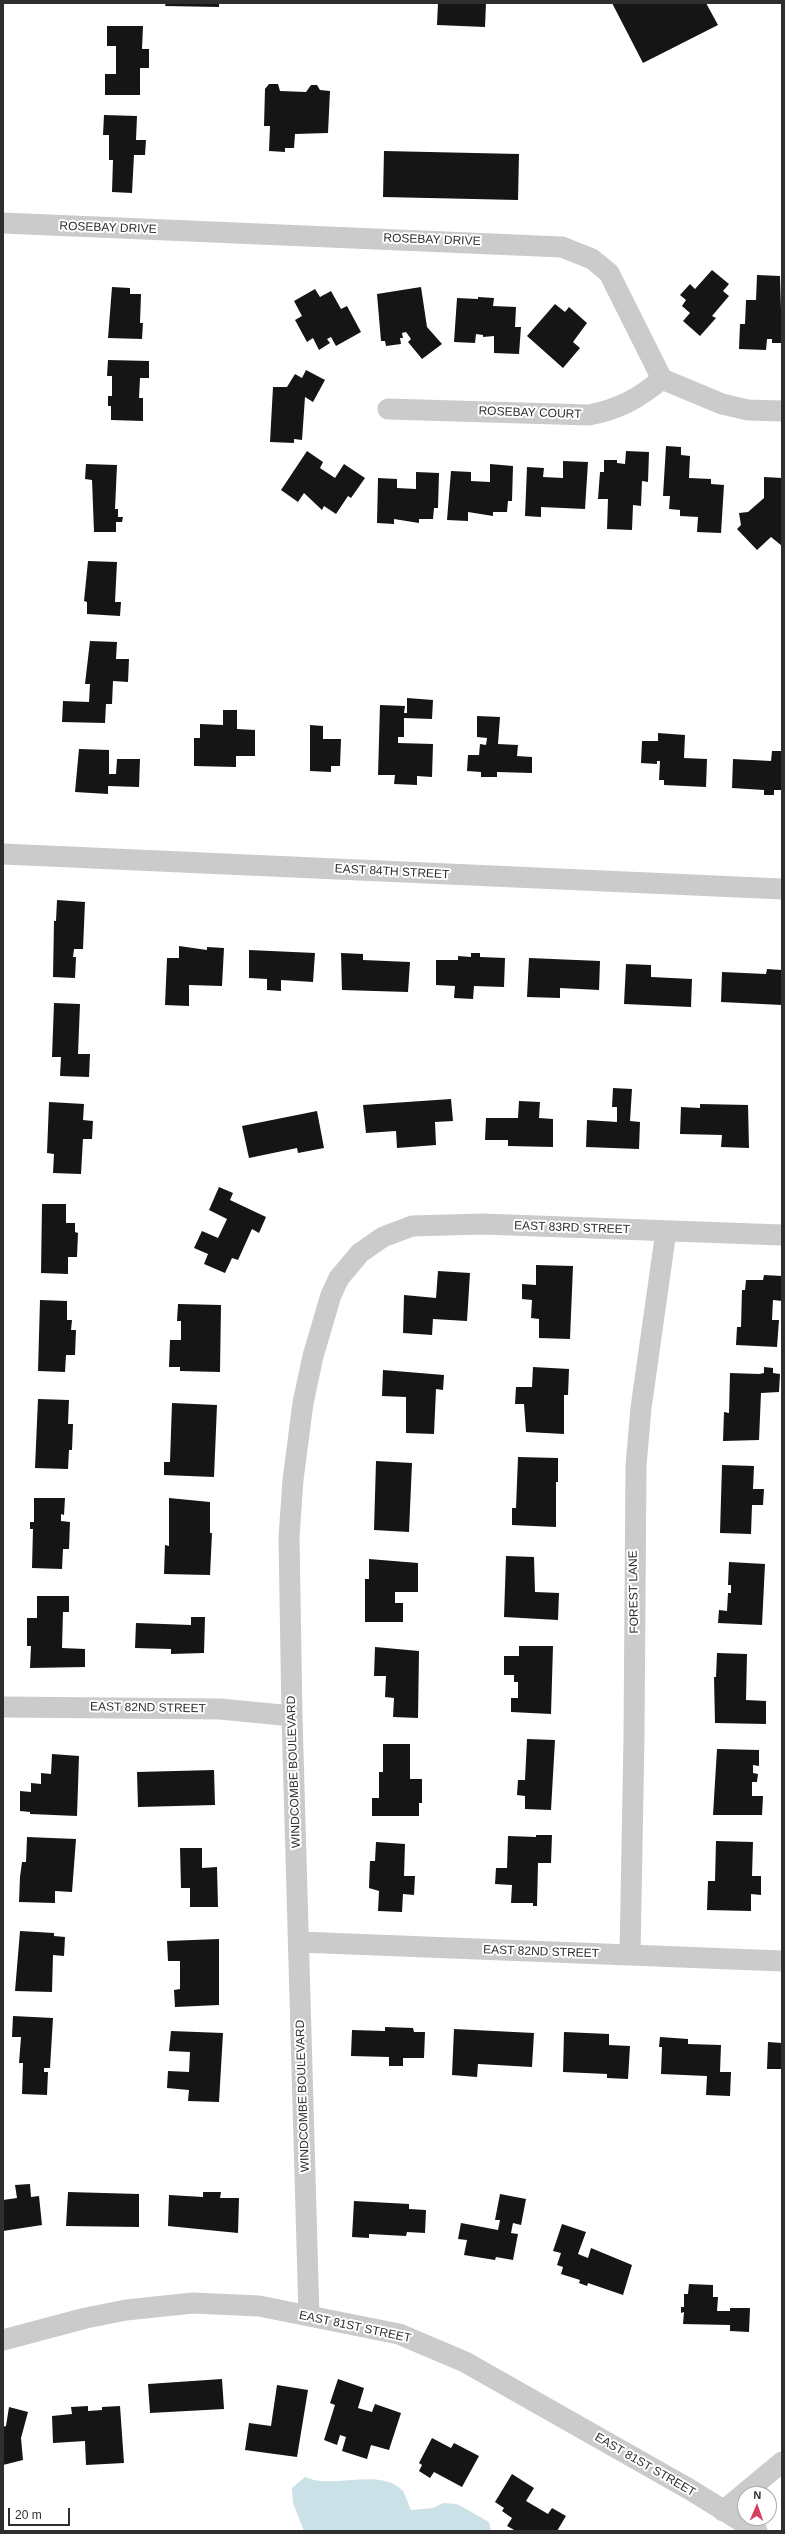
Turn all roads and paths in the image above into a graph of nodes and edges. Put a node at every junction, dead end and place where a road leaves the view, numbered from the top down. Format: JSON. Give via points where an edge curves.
{"nodes":[{"id":1,"x":3,"y":223,"type":"edge"},
{"id":2,"x":662,"y":379,"type":"junction"},
{"id":3,"x":388,"y":409,"type":"dead end"},
{"id":4,"x":782,"y":411,"type":"edge"},
{"id":5,"x":3,"y":854,"type":"edge"},
{"id":6,"x":782,"y":889,"type":"edge"},
{"id":7,"x":666,"y":1231,"type":"junction"},
{"id":8,"x":782,"y":1235,"type":"edge"},
{"id":9,"x":368,"y":1247,"type":"joint"},
{"id":10,"x":3,"y":1707,"type":"edge"},
{"id":11,"x":292,"y":1716,"type":"junction"},
{"id":12,"x":299,"y":1942,"type":"junction"},
{"id":13,"x":630,"y":1955,"type":"junction"},
{"id":14,"x":782,"y":1961,"type":"edge"},
{"id":15,"x":309,"y":2316,"type":"junction"},
{"id":16,"x":3,"y":2340,"type":"edge"},
{"id":17,"x":782,"y":2462,"type":"edge"},
{"id":18,"x":723,"y":2511,"type":"junction"},
{"id":19,"x":757,"y":2531,"type":"edge"}],
"edges":[{"from":1,"to":2,"type":"street","name":"ROSEBAY DRIVE","via":[[562,247],[592,259],[609,273]]},
{"from":2,"to":3,"type":"street","name":"ROSEBAY COURT","via":[[639,398],[607,411],[589,415]]},
{"from":2,"to":4,"type":"street","via":[[722,404],[748,410]]},
{"from":5,"to":6,"type":"street","name":"EAST 84TH STREET"},
{"from":7,"to":8,"type":"street","name":"EAST 83RD STREET"},
{"from":7,"to":9,"type":"street","name":"EAST 83RD STREET","via":[[433,1224],[412,1226],[392,1233]]},
{"from":7,"to":13,"type":"street","name":"FOREST LANE","via":[[641,1408],[636,1466]]},
{"from":9,"to":11,"type":"street","name":"WINDCOMBE BOULEVARD","via":[[350,1263],[331,1295],[313,1356],[300,1423],[289,1537]]},
{"from":10,"to":11,"type":"street","name":"EAST 82ND STREET","via":[[220,1709]]},
{"from":11,"to":12,"type":"street","name":"WINDCOMBE BOULEVARD"},
{"from":12,"to":13,"type":"street","name":"EAST 82ND STREET"},
{"from":12,"to":15,"type":"street","name":"WINDCOMBE BOULEVARD"},
{"from":13,"to":14,"type":"street","name":"EAST 82ND STREET"},
{"from":15,"to":16,"type":"street","name":"EAST 81ST STREET","via":[[259,2306],[166,2304],[86,2318]]},
{"from":15,"to":18,"type":"street","name":"EAST 81ST STREET","via":[[399,2334],[456,2357]]},
{"from":17,"to":18,"type":"street"},
{"from":18,"to":19,"type":"street","name":"EAST 81ST STREET"}]}
